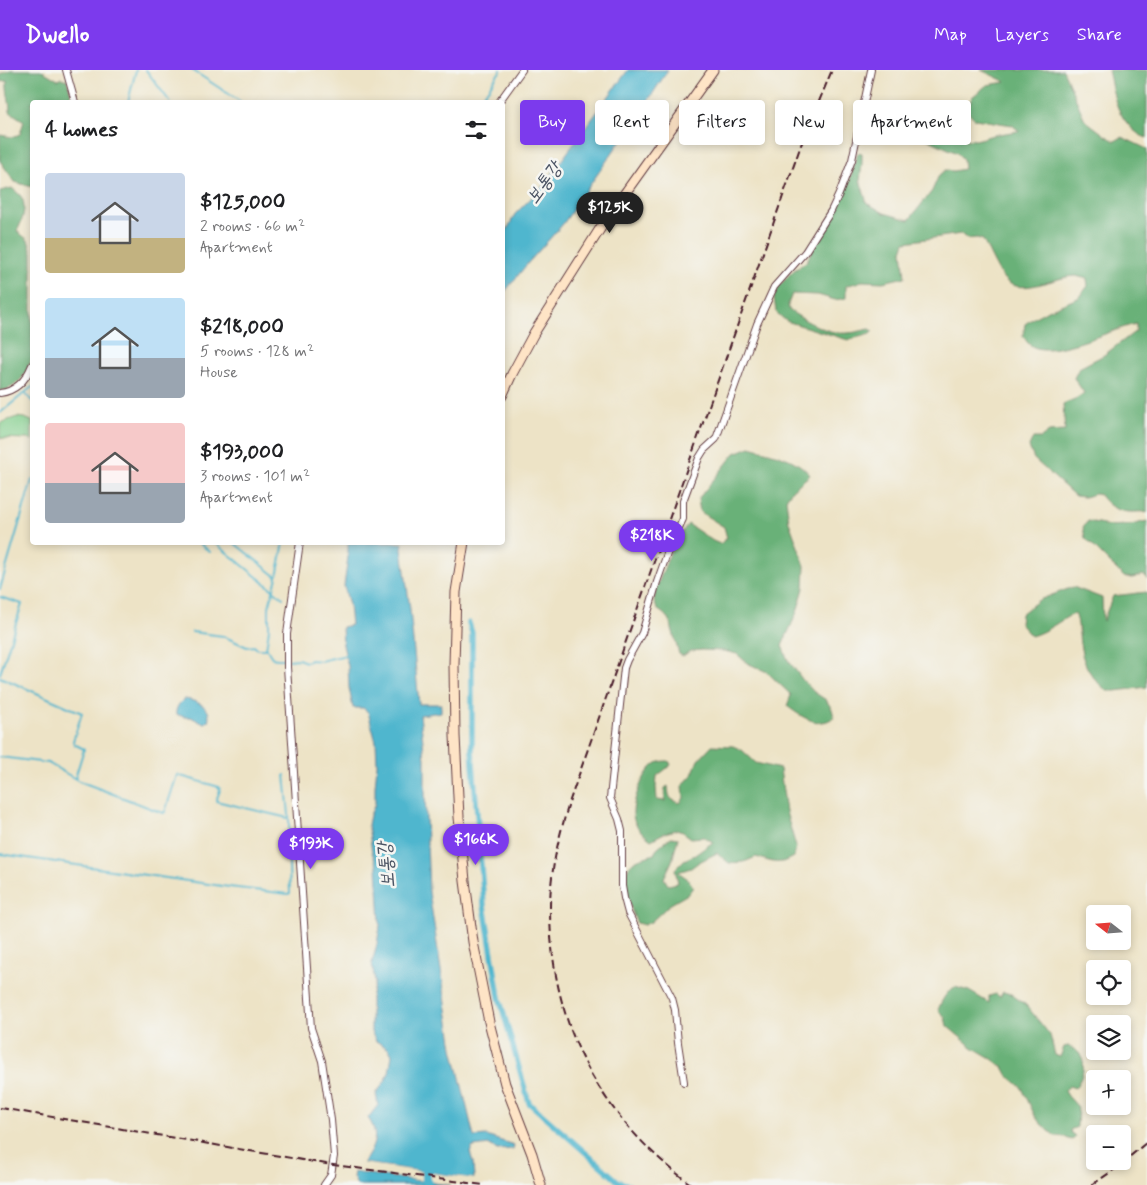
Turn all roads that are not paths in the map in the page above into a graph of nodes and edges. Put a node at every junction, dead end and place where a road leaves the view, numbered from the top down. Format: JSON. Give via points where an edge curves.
{"nodes":[{"id":1,"x":66,"y":70,"type":"edge"},
{"id":2,"x":522,"y":70,"type":"edge"},
{"id":3,"x":713,"y":70,"type":"edge"},
{"id":4,"x":871,"y":70,"type":"edge"},
{"id":5,"x":74,"y":100,"type":"edge"},
{"id":6,"x":500,"y":100,"type":"edge"},
{"id":7,"x":30,"y":370,"type":"edge"},
{"id":8,"x":505,"y":389,"type":"edge"},
{"id":9,"x":0,"y":393,"type":"edge"},
{"id":10,"x":300,"y":545,"type":"edge"},
{"id":11,"x":464,"y":545,"type":"edge"},
{"id":12,"x":684,"y":1082,"type":"dead end"},
{"id":13,"x":324,"y":1185,"type":"edge"},
{"id":14,"x":540,"y":1185,"type":"edge"}],
"edges":[{"from":1,"to":5,"type":"street"},
{"from":2,"to":6,"type":"street"},
{"from":3,"to":8,"type":"main road","via":[[604,220],[534,333]]},
{"from":4,"to":12,"type":"street","via":[[852,160],[839,194],[805,252],[774,287],[757,324],[716,439],[699,458],[683,500],[683,519],[668,551],[642,634],[624,668],[610,798],[622,831],[622,886],[628,913],[676,1010]]},
{"from":7,"to":9,"type":"street","via":[[23,382]]},
{"from":10,"to":13,"type":"street","via":[[287,634],[287,667],[311,1028],[322,1061],[334,1156],[331,1175]]},
{"from":11,"to":14,"type":"main road","via":[[456,592],[454,665],[458,817],[465,881],[489,1022],[505,1084],[532,1154]]}]}
